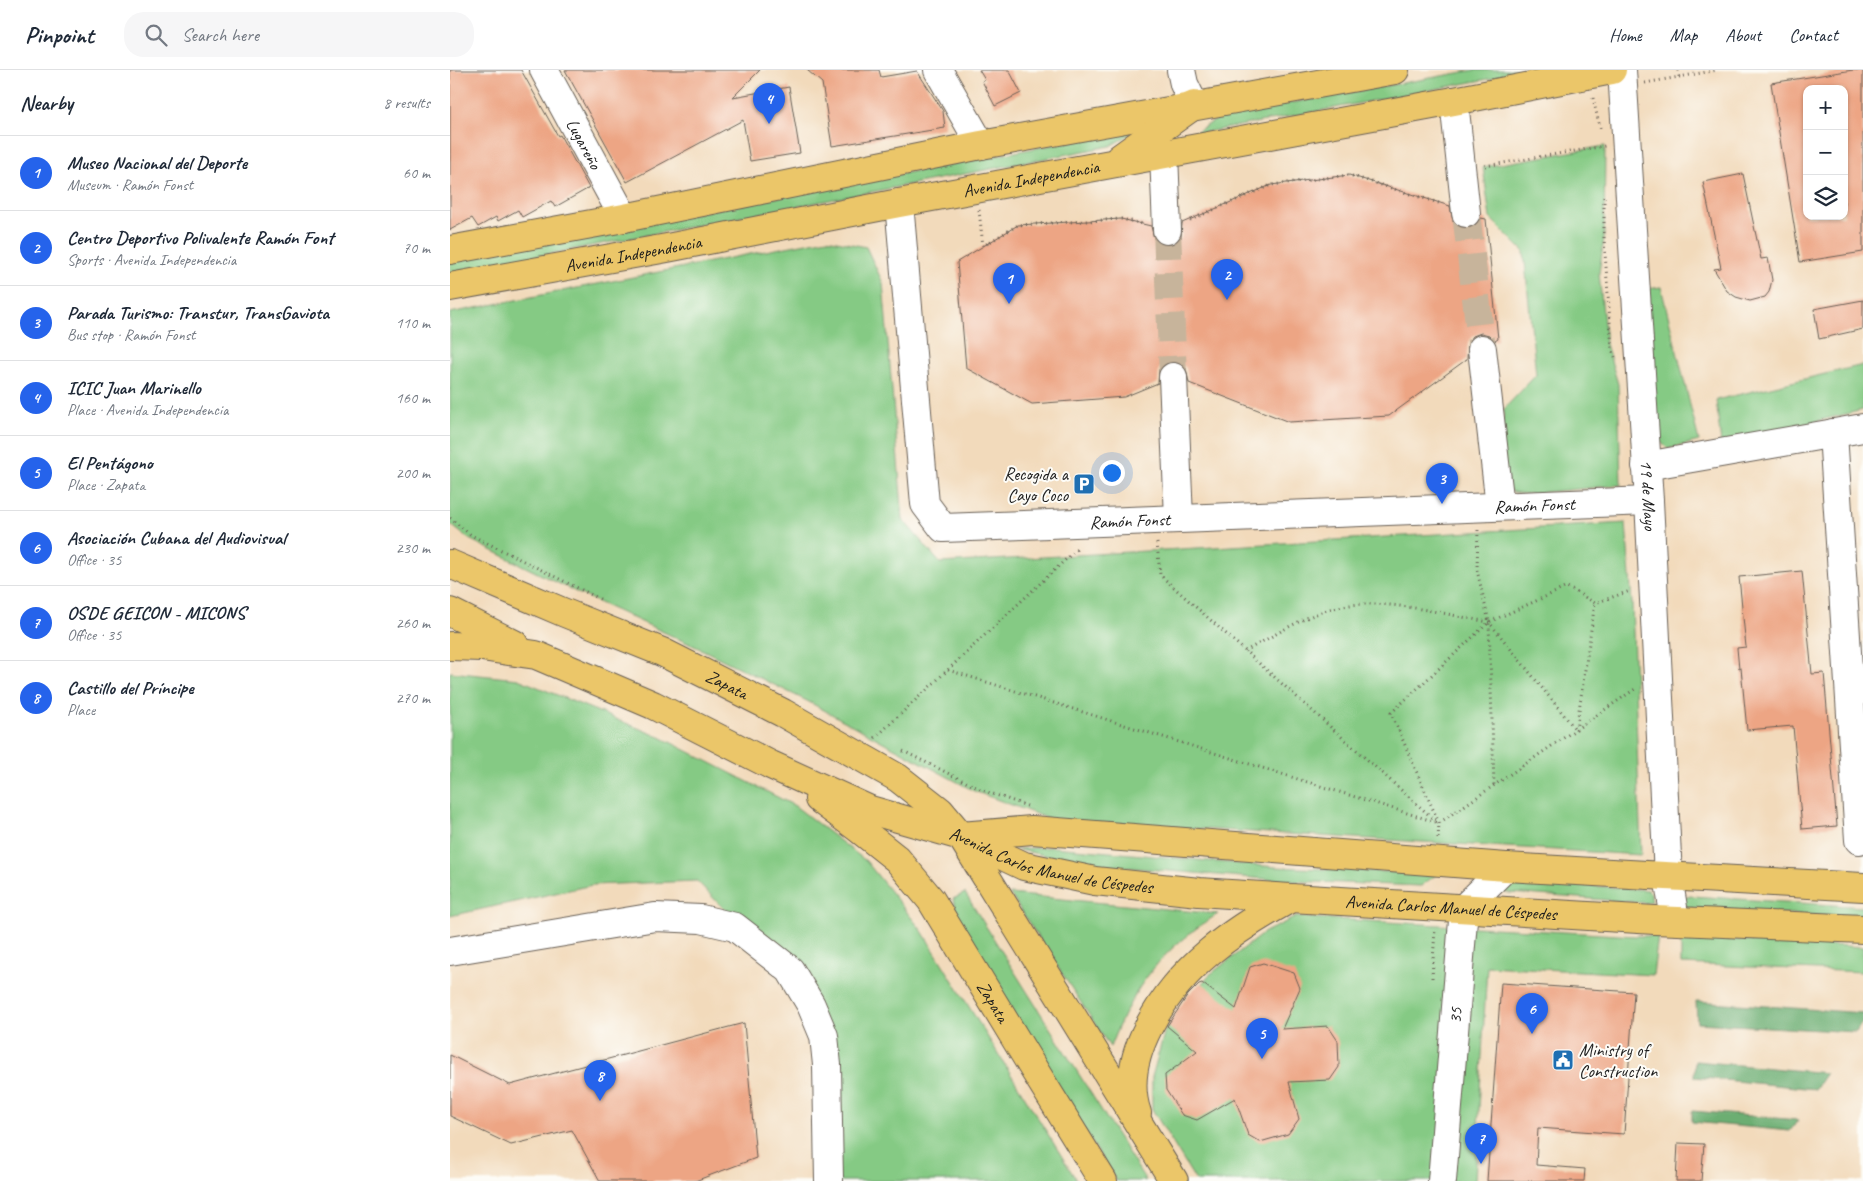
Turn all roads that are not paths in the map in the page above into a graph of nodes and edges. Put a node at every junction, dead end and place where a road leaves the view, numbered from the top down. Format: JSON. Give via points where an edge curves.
{"nodes":[{"id":1,"x":544,"y":70,"type":"edge"},
{"id":2,"x":938,"y":70,"type":"edge"},
{"id":3,"x":1181,"y":70,"type":"edge"},
{"id":4,"x":1395,"y":70,"type":"edge"},
{"id":5,"x":1612,"y":70,"type":"edge"},
{"id":6,"x":1622,"y":70,"type":"edge"},
{"id":7,"x":1306,"y":78,"type":"edge"},
{"id":8,"x":1454,"y":101,"type":"junction"},
{"id":9,"x":1194,"y":106,"type":"junction"},
{"id":10,"x":981,"y":145,"type":"junction"},
{"id":11,"x":1164,"y":153,"type":"junction"},
{"id":12,"x":1113,"y":163,"type":"junction"},
{"id":13,"x":898,"y":203,"type":"junction"},
{"id":14,"x":1455,"y":209,"type":"tunnel mouth"},
{"id":15,"x":624,"y":218,"type":"junction"},
{"id":16,"x":1167,"y":230,"type":"tunnel mouth"},
{"id":17,"x":450,"y":250,"type":"edge"},
{"id":18,"x":450,"y":287,"type":"edge"},
{"id":19,"x":1482,"y":349,"type":"tunnel mouth"},
{"id":20,"x":1173,"y":377,"type":"tunnel mouth"},
{"id":21,"x":1863,"y":428,"type":"edge"},
{"id":22,"x":1833,"y":433,"type":"junction"},
{"id":23,"x":1646,"y":466,"type":"junction"},
{"id":24,"x":1649,"y":501,"type":"junction"},
{"id":25,"x":1489,"y":507,"type":"junction"},
{"id":26,"x":1167,"y":519,"type":"junction"},
{"id":27,"x":460,"y":568,"type":"edge"},
{"id":28,"x":450,"y":612,"type":"edge"},
{"id":29,"x":450,"y":646,"type":"edge"},
{"id":30,"x":536,"y":655,"type":"junction"},
{"id":31,"x":771,"y":765,"type":"junction"},
{"id":32,"x":961,"y":836,"type":"junction"},
{"id":33,"x":1859,"y":840,"type":"dead end"},
{"id":34,"x":1506,"y":867,"type":"junction"},
{"id":35,"x":1668,"y":876,"type":"junction"},
{"id":36,"x":1863,"y":886,"type":"edge"},
{"id":37,"x":1292,"y":898,"type":"junction"},
{"id":38,"x":1464,"y":908,"type":"junction"},
{"id":39,"x":1675,"y":920,"type":"junction"},
{"id":40,"x":1863,"y":929,"type":"edge"},
{"id":41,"x":450,"y":950,"type":"edge"},
{"id":42,"x":1142,"y":1129,"type":"junction"},
{"id":43,"x":829,"y":1181,"type":"edge"},
{"id":44,"x":1103,"y":1181,"type":"edge"},
{"id":45,"x":1174,"y":1181,"type":"edge"},
{"id":46,"x":1442,"y":1181,"type":"edge"}],
"edges":[{"from":1,"to":15,"type":"street","name":"Lugareño"},
{"from":2,"to":10,"type":"street"},
{"from":3,"to":9,"type":"street"},
{"from":4,"to":7,"type":"main road","name":"Avenida Independencia"},
{"from":5,"to":8,"type":"main road","name":"Avenida Independencia"},
{"from":6,"to":23,"type":"street","name":"19 de Mayo"},
{"from":7,"to":9,"type":"main road","name":"Avenida Independencia"},
{"from":8,"to":11,"type":"main road","name":"Avenida Independencia"},
{"from":8,"to":14,"type":"street","via":[[1462,170]]},
{"from":9,"to":10,"type":"main road","name":"Avenida Independencia"},
{"from":9,"to":12,"type":"main road"},
{"from":10,"to":15,"type":"main road","name":"Avenida Independencia"},
{"from":11,"to":12,"type":"main road","name":"Avenida Independencia"},
{"from":11,"to":16,"type":"street"},
{"from":12,"to":13,"type":"main road","name":"Avenida Independencia"},
{"from":13,"to":18,"type":"main road","name":"Avenida Independencia"},
{"from":13,"to":26,"type":"street","name":"Ramón Fonst","via":[[925,504],[943,528]]},
{"from":15,"to":17,"type":"main road","name":"Avenida Independencia"},
{"from":19,"to":25,"type":"street"},
{"from":20,"to":26,"type":"street"},
{"from":21,"to":22,"type":"street"},
{"from":22,"to":23,"type":"street"},
{"from":22,"to":33,"type":"street"},
{"from":23,"to":24,"type":"street","name":"19 de Mayo"},
{"from":24,"to":25,"type":"street","name":"Ramón Fonst"},
{"from":24,"to":35,"type":"street","name":"19 de Mayo"},
{"from":25,"to":26,"type":"street","name":"Ramón Fonst"},
{"from":27,"to":32,"type":"main road","name":"Zapata","via":[[662,652],[783,713],[866,742],[898,778],[940,811]]},
{"from":28,"to":30,"type":"main road"},
{"from":29,"to":30,"type":"main road","name":"Zapata"},
{"from":30,"to":31,"type":"main road","name":"Zapata","via":[[653,705]]},
{"from":31,"to":32,"type":"main road","name":"Zapata","via":[[870,810]]},
{"from":31,"to":44,"type":"main road","name":"Zapata","via":[[897,859],[932,900]]},
{"from":32,"to":34,"type":"main road","name":"Avenida Carlos Manuel de Céspedes","via":[[1032,830]]},
{"from":32,"to":37,"type":"main road","name":"Avenida Carlos Manuel de Céspedes","via":[[1024,866],[1095,881]]},
{"from":32,"to":42,"type":"main road","name":"Zapata"},
{"from":34,"to":35,"type":"main road","name":"Avenida Carlos Manuel de Céspedes"},
{"from":34,"to":38,"type":"street"},
{"from":35,"to":36,"type":"main road","name":"Avenida Carlos Manuel de Céspedes"},
{"from":35,"to":39,"type":"street","name":"19 de Mayo"},
{"from":37,"to":38,"type":"main road","name":"Avenida Carlos Manuel de Céspedes"},
{"from":37,"to":42,"type":"main road","via":[[1255,919],[1212,950],[1181,977],[1158,1007],[1135,1057],[1133,1102]]},
{"from":38,"to":39,"type":"main road","name":"Avenida Carlos Manuel de Céspedes"},
{"from":38,"to":46,"type":"street","name":"35"},
{"from":39,"to":40,"type":"main road","name":"Avenida Carlos Manuel de Céspedes"},
{"from":41,"to":43,"type":"street","via":[[655,917],[701,920],[735,927],[790,970],[811,1005],[824,1036]]},
{"from":42,"to":45,"type":"main road","name":"Zapata"}]}
